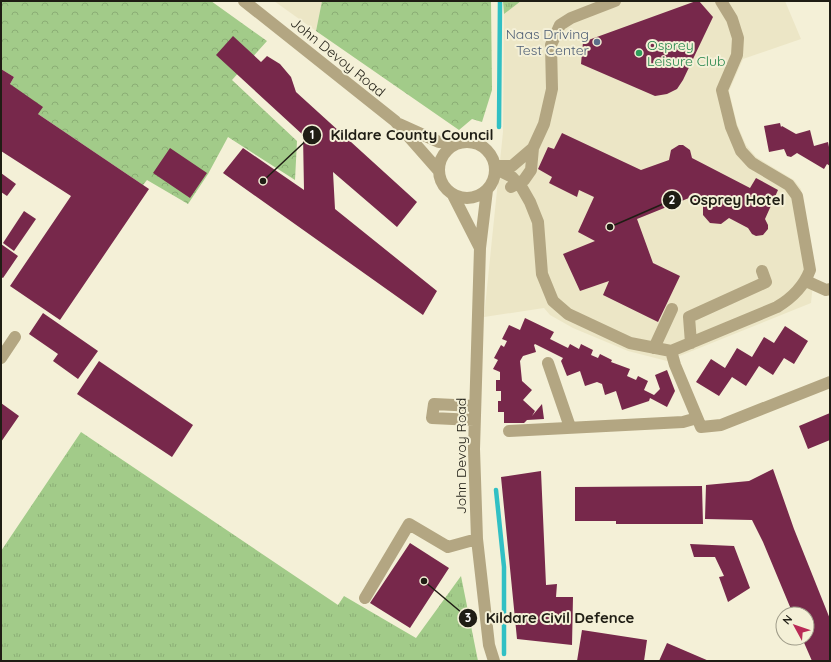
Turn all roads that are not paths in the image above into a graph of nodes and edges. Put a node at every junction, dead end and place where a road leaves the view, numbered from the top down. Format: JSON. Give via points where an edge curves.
{"nodes":[{"id":1,"x":244,"y":1,"type":"edge"},
{"id":2,"x":615,"y":1,"type":"edge"},
{"id":3,"x":721,"y":1,"type":"edge"},
{"id":4,"x":395,"y":122,"type":"junction"},
{"id":5,"x":456,"y":143,"type":"junction"},
{"id":6,"x":533,"y":148,"type":"junction"},
{"id":7,"x":496,"y":168,"type":"junction"},
{"id":8,"x":439,"y":171,"type":"junction"},
{"id":9,"x":517,"y":186,"type":"junction"},
{"id":10,"x":489,"y":187,"type":"junction"},
{"id":11,"x":453,"y":195,"type":"junction"},
{"id":12,"x":480,"y":248,"type":"junction"},
{"id":13,"x":762,"y":271,"type":"dead end"},
{"id":14,"x":806,"y":281,"type":"junction"},
{"id":15,"x":830,"y":289,"type":"edge"},
{"id":16,"x":672,"y":309,"type":"dead end"},
{"id":17,"x":15,"y":336,"type":"dead end"},
{"id":18,"x":691,"y":343,"type":"junction"},
{"id":19,"x":654,"y":348,"type":"junction"},
{"id":20,"x":671,"y":351,"type":"junction"},
{"id":21,"x":1,"y":358,"type":"edge"},
{"id":22,"x":548,"y":363,"type":"dead end"},
{"id":23,"x":830,"y":382,"type":"edge"},
{"id":24,"x":475,"y":406,"type":"junction"},
{"id":25,"x":697,"y":418,"type":"junction"},
{"id":26,"x":474,"y":420,"type":"junction"},
{"id":27,"x":570,"y":427,"type":"junction"},
{"id":28,"x":509,"y":431,"type":"dead end"},
{"id":29,"x":477,"y":539,"type":"junction"},
{"id":30,"x":365,"y":598,"type":"dead end"},
{"id":31,"x":494,"y":661,"type":"edge"}],
"edges":[{"from":1,"to":4,"type":"street","name":"John Devoy Road"},
{"from":2,"to":6,"type":"street","via":[[571,18],[560,25],[551,45],[552,89],[544,124]]},
{"from":3,"to":14,"type":"street","via":[[732,19],[738,38],[737,55],[722,90],[731,127],[741,151],[752,163],[789,185],[797,196],[810,270]]},
{"from":4,"to":5,"type":"street","name":"John Devoy Road","via":[[439,142]]},
{"from":4,"to":8,"type":"street","name":"John Devoy Road"},
{"from":5,"to":7,"type":"street","via":[[466,141],[484,146],[491,153]]},
{"from":5,"to":8,"type":"street","via":[[443,154],[439,162]]},
{"from":6,"to":7,"type":"street","via":[[512,166]]},
{"from":6,"to":9,"type":"street","via":[[531,170]]},
{"from":7,"to":9,"type":"street","via":[[512,177]]},
{"from":7,"to":10,"type":"street"},
{"from":8,"to":11,"type":"street","via":[[446,189]]},
{"from":9,"to":10,"type":"street"},
{"from":9,"to":19,"type":"street","via":[[530,202],[538,222],[542,274],[553,301],[568,314],[630,343]]},
{"from":10,"to":11,"type":"street","via":[[471,198]]},
{"from":10,"to":12,"type":"street","name":"John Devoy Road"},
{"from":11,"to":12,"type":"street","name":"John Devoy Road"},
{"from":12,"to":24,"type":"street","name":"John Devoy Road"},
{"from":13,"to":18,"type":"street","via":[[766,282],[689,316]]},
{"from":14,"to":15,"type":"street","via":[[826,290]]},
{"from":14,"to":18,"type":"street","via":[[788,300],[777,307]]},
{"from":16,"to":19,"type":"street"},
{"from":17,"to":21,"type":"street"},
{"from":18,"to":20,"type":"street"},
{"from":19,"to":20,"type":"street"},
{"from":20,"to":25,"type":"street"},
{"from":22,"to":27,"type":"street"},
{"from":23,"to":25,"type":"street","via":[[721,425],[701,427]]},
{"from":24,"to":26,"type":"street","name":"John Devoy Road"},
{"from":24,"to":26,"type":"street","via":[[434,404],[432,418]]},
{"from":25,"to":27,"type":"street","via":[[683,422]]},
{"from":26,"to":29,"type":"street","name":"John Devoy Road"},
{"from":27,"to":28,"type":"street"},
{"from":29,"to":30,"type":"street","via":[[448,547],[409,524]]},
{"from":29,"to":31,"type":"street","name":"John Devoy Road","via":[[489,645]]}]}
